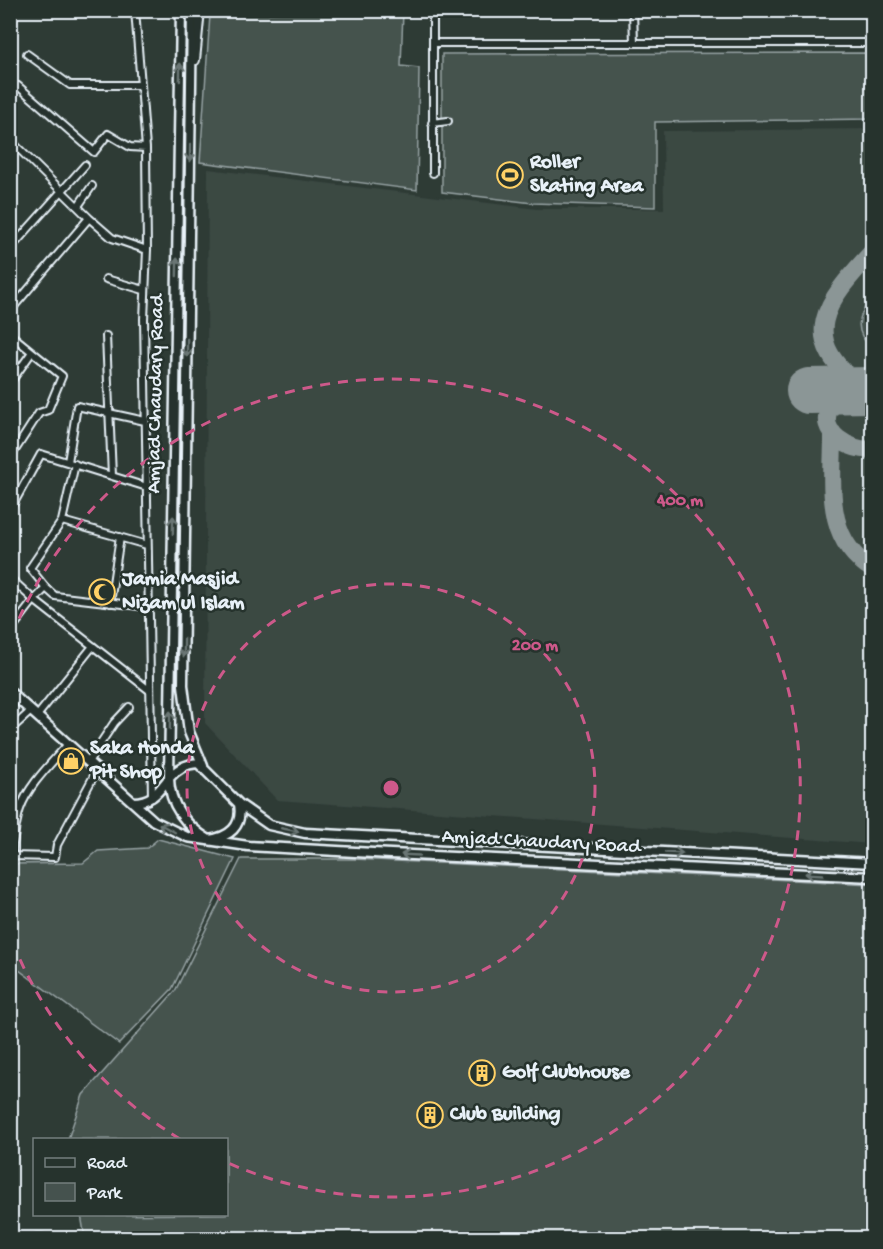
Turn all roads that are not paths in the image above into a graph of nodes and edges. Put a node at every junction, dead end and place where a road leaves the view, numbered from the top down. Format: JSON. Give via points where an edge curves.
{"nodes":[{"id":1,"x":135,"y":10,"type":"edge"},
{"id":2,"x":181,"y":10,"type":"edge"},
{"id":3,"x":192,"y":10,"type":"edge"},
{"id":4,"x":200,"y":10,"type":"edge"},
{"id":5,"x":433,"y":10,"type":"edge"},
{"id":6,"x":633,"y":10,"type":"edge"},
{"id":7,"x":433,"y":43,"type":"junction"},
{"id":8,"x":634,"y":43,"type":"junction"},
{"id":9,"x":873,"y":43,"type":"edge"},
{"id":10,"x":27,"y":54,"type":"dead end"},
{"id":11,"x":141,"y":84,"type":"junction"},
{"id":12,"x":10,"y":94,"type":"edge"},
{"id":13,"x":190,"y":102,"type":"junction"},
{"id":14,"x":448,"y":121,"type":"dead end"},
{"id":15,"x":432,"y":123,"type":"junction"},
{"id":16,"x":10,"y":140,"type":"edge"},
{"id":17,"x":146,"y":148,"type":"junction"},
{"id":18,"x":85,"y":165,"type":"dead end"},
{"id":19,"x":433,"y":173,"type":"dead end"},
{"id":20,"x":92,"y":186,"type":"dead end"},
{"id":21,"x":63,"y":191,"type":"junction"},
{"id":22,"x":78,"y":206,"type":"junction"},
{"id":23,"x":89,"y":218,"type":"junction"},
{"id":24,"x":10,"y":249,"type":"edge"},
{"id":25,"x":147,"y":250,"type":"junction"},
{"id":26,"x":106,"y":279,"type":"dead end"},
{"id":27,"x":144,"y":290,"type":"junction"},
{"id":28,"x":10,"y":311,"type":"edge"},
{"id":29,"x":10,"y":334,"type":"edge"},
{"id":30,"x":106,"y":336,"type":"dead end"},
{"id":31,"x":32,"y":352,"type":"junction"},
{"id":32,"x":10,"y":383,"type":"edge"},
{"id":33,"x":108,"y":414,"type":"junction"},
{"id":34,"x":145,"y":421,"type":"junction"},
{"id":35,"x":10,"y":458,"type":"edge"},
{"id":36,"x":72,"y":463,"type":"junction"},
{"id":37,"x":112,"y":476,"type":"junction"},
{"id":38,"x":147,"y":487,"type":"junction"},
{"id":39,"x":10,"y":510,"type":"edge"},
{"id":40,"x":62,"y":521,"type":"junction"},
{"id":41,"x":120,"y":537,"type":"junction"},
{"id":42,"x":147,"y":545,"type":"junction"},
{"id":43,"x":10,"y":578,"type":"edge"},
{"id":44,"x":46,"y":588,"type":"junction"},
{"id":45,"x":34,"y":600,"type":"junction"},
{"id":46,"x":110,"y":603,"type":"junction"},
{"id":47,"x":148,"y":607,"type":"junction"},
{"id":48,"x":10,"y":631,"type":"edge"},
{"id":49,"x":93,"y":646,"type":"junction"},
{"id":50,"x":149,"y":690,"type":"junction"},
{"id":51,"x":10,"y":692,"type":"edge"},
{"id":52,"x":129,"y":707,"type":"dead end"},
{"id":53,"x":34,"y":713,"type":"junction"},
{"id":54,"x":10,"y":730,"type":"edge"},
{"id":55,"x":68,"y":744,"type":"junction"},
{"id":56,"x":88,"y":762,"type":"junction"},
{"id":57,"x":203,"y":766,"type":"junction"},
{"id":58,"x":97,"y":770,"type":"junction"},
{"id":59,"x":169,"y":778,"type":"junction"},
{"id":60,"x":152,"y":798,"type":"junction"},
{"id":61,"x":133,"y":802,"type":"junction"},
{"id":62,"x":239,"y":804,"type":"junction"},
{"id":63,"x":209,"y":840,"type":"junction"},
{"id":64,"x":11,"y":856,"type":"edge"},
{"id":65,"x":873,"y":863,"type":"edge"},
{"id":66,"x":873,"y":877,"type":"edge"},
{"id":67,"x":37,"y":1239,"type":"edge"},
{"id":68,"x":42,"y":1239,"type":"edge"}],
"edges":[{"from":1,"to":11,"type":"street"},
{"from":59,"to":2,"type":"main road","name":"Amjad Chaudary Road","one_way":true},
{"from":3,"to":13,"type":"main road","name":"Amjad Chaudary Road"},
{"from":4,"to":13,"type":"street"},
{"from":5,"to":7,"type":"street"},
{"from":6,"to":8,"type":"street"},
{"from":7,"to":8,"type":"street"},
{"from":7,"to":15,"type":"street"},
{"from":8,"to":9,"type":"street"},
{"from":10,"to":11,"type":"street","via":[[70,85]]},
{"from":11,"to":17,"type":"street"},
{"from":12,"to":17,"type":"street","via":[[18,86],[94,152],[108,134],[130,147]]},
{"from":13,"to":57,"type":"main road","name":"Amjad Chaudary Road","one_way":true,"via":[[183,685],[189,732]]},
{"from":14,"to":15,"type":"street"},
{"from":15,"to":19,"type":"street"},
{"from":16,"to":21,"type":"street"},
{"from":17,"to":25,"type":"street"},
{"from":18,"to":21,"type":"street"},
{"from":20,"to":22,"type":"street"},
{"from":21,"to":22,"type":"street"},
{"from":21,"to":24,"type":"street"},
{"from":22,"to":23,"type":"street"},
{"from":23,"to":25,"type":"street","via":[[120,243]]},
{"from":23,"to":28,"type":"street"},
{"from":25,"to":27,"type":"street"},
{"from":26,"to":27,"type":"street"},
{"from":27,"to":34,"type":"street"},
{"from":29,"to":31,"type":"street"},
{"from":30,"to":33,"type":"street"},
{"from":31,"to":32,"type":"street"},
{"from":31,"to":35,"type":"street","via":[[62,376],[48,410],[39,413]]},
{"from":33,"to":34,"type":"street"},
{"from":33,"to":36,"type":"street","via":[[77,406]]},
{"from":33,"to":37,"type":"street"},
{"from":34,"to":38,"type":"street"},
{"from":36,"to":37,"type":"street"},
{"from":36,"to":39,"type":"street","via":[[40,454]]},
{"from":36,"to":40,"type":"street"},
{"from":37,"to":38,"type":"street"},
{"from":38,"to":42,"type":"street"},
{"from":40,"to":41,"type":"street"},
{"from":40,"to":44,"type":"street","via":[[30,568]]},
{"from":41,"to":42,"type":"street"},
{"from":41,"to":46,"type":"street"},
{"from":42,"to":47,"type":"street"},
{"from":43,"to":45,"type":"street"},
{"from":44,"to":45,"type":"street"},
{"from":44,"to":46,"type":"street","via":[[55,596]]},
{"from":45,"to":48,"type":"street"},
{"from":45,"to":49,"type":"street"},
{"from":46,"to":47,"type":"street"},
{"from":47,"to":50,"type":"street"},
{"from":49,"to":50,"type":"street"},
{"from":49,"to":53,"type":"street"},
{"from":50,"to":60,"type":"street"},
{"from":51,"to":53,"type":"main road","name":"Amjad Chaudary Road"},
{"from":52,"to":56,"type":"street"},
{"from":53,"to":54,"type":"street"},
{"from":53,"to":55,"type":"main road","name":"Amjad Chaudary Road"},
{"from":55,"to":56,"type":"main road","name":"Amjad Chaudary Road"},
{"from":55,"to":64,"type":"street","via":[[32,785],[20,810]]},
{"from":56,"to":58,"type":"main road","name":"Amjad Chaudary Road"},
{"from":57,"to":59,"type":"main road","via":[[186,765]]},
{"from":57,"to":62,"type":"main road"},
{"from":58,"to":61,"type":"main road","name":"Amjad Chaudary Road"},
{"from":58,"to":64,"type":"street","via":[[57,845],[55,856]]},
{"from":59,"to":60,"type":"main road"},
{"from":59,"to":63,"type":"main road","via":[[180,813]]},
{"from":60,"to":61,"type":"main road"},
{"from":63,"to":61,"type":"main road","name":"Amjad Chaudary Road","one_way":true,"via":[[165,828]]},
{"from":62,"to":63,"type":"main road","via":[[236,828],[228,835]]},
{"from":62,"to":65,"type":"main road","name":"Amjad Chaudary Road","one_way":true,"via":[[269,825],[305,833]]},
{"from":66,"to":63,"type":"main road","name":"Amjad Chaudary Road","one_way":true,"via":[[391,854]]},
{"from":67,"to":68,"type":"street"}]}
